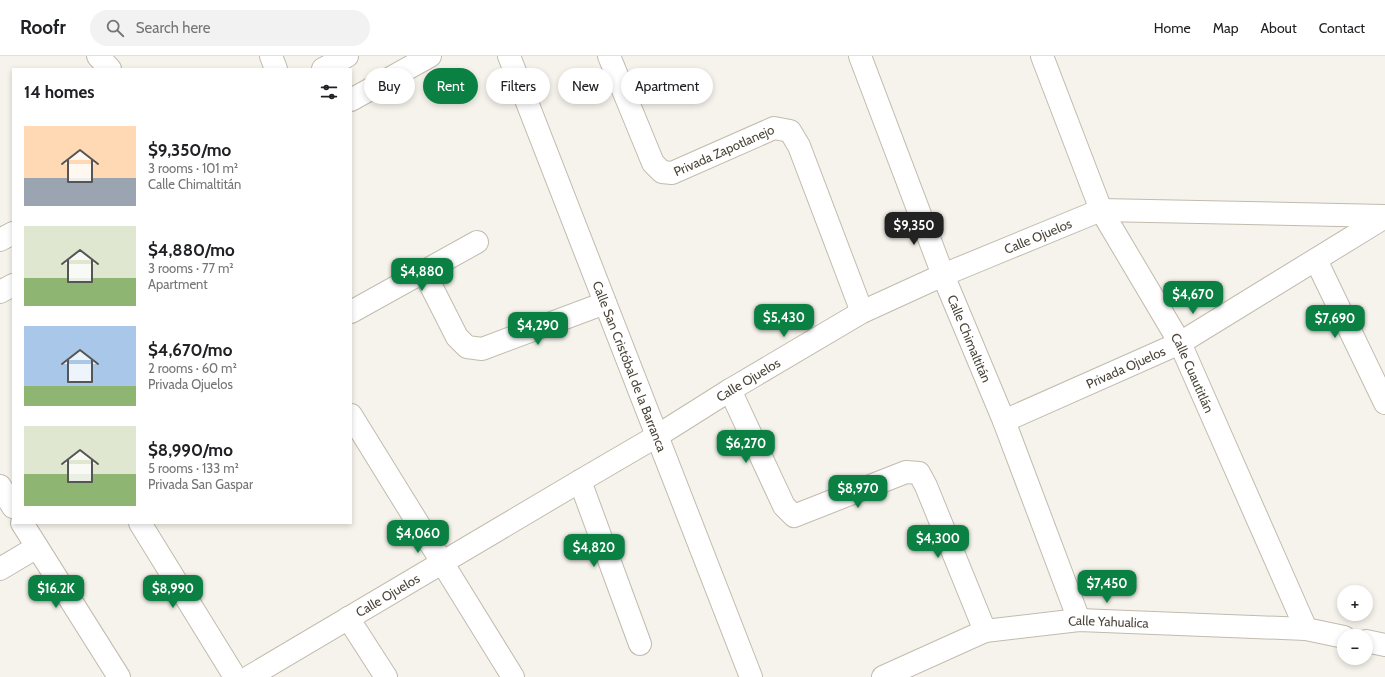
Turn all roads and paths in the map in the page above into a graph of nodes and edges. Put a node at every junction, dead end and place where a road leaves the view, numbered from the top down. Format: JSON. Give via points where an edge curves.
{"nodes":[{"id":1,"x":98,"y":56,"type":"edge"},
{"id":2,"x":271,"y":56,"type":"edge"},
{"id":3,"x":347,"y":56,"type":"edge"},
{"id":4,"x":430,"y":56,"type":"edge"},
{"id":5,"x":509,"y":56,"type":"edge"},
{"id":6,"x":609,"y":56,"type":"edge"},
{"id":7,"x":860,"y":56,"type":"edge"},
{"id":8,"x":1042,"y":56,"type":"edge"},
{"id":9,"x":109,"y":68,"type":"edge"},
{"id":10,"x":276,"y":68,"type":"edge"},
{"id":11,"x":325,"y":68,"type":"edge"},
{"id":12,"x":352,"y":99,"type":"edge"},
{"id":13,"x":1100,"y":210,"type":"junction"},
{"id":14,"x":1385,"y":216,"type":"edge"},
{"id":15,"x":12,"y":234,"type":"edge"},
{"id":16,"x":0,"y":240,"type":"edge"},
{"id":17,"x":477,"y":242,"type":"dead end"},
{"id":18,"x":1316,"y":260,"type":"junction"},
{"id":19,"x":424,"y":272,"type":"junction"},
{"id":20,"x":943,"y":275,"type":"junction"},
{"id":21,"x":12,"y":286,"type":"edge"},
{"id":22,"x":0,"y":292,"type":"edge"},
{"id":23,"x":605,"y":303,"type":"junction"},
{"id":24,"x":352,"y":311,"type":"edge"},
{"id":25,"x":862,"y":312,"type":"junction"},
{"id":26,"x":1180,"y":343,"type":"junction"},
{"id":27,"x":730,"y":390,"type":"junction"},
{"id":28,"x":1385,"y":403,"type":"edge"},
{"id":29,"x":352,"y":416,"type":"edge"},
{"id":30,"x":1004,"y":421,"type":"junction"},
{"id":31,"x":657,"y":436,"type":"junction"},
{"id":32,"x":580,"y":481,"type":"junction"},
{"id":33,"x":0,"y":486,"type":"edge"},
{"id":34,"x":12,"y":506,"type":"edge"},
{"id":35,"x":23,"y":524,"type":"edge"},
{"id":36,"x":141,"y":524,"type":"edge"},
{"id":37,"x":37,"y":547,"type":"junction"},
{"id":38,"x":443,"y":562,"type":"junction"},
{"id":39,"x":0,"y":569,"type":"edge"},
{"id":40,"x":348,"y":618,"type":"junction"},
{"id":41,"x":1080,"y":620,"type":"junction"},
{"id":42,"x":1306,"y":630,"type":"junction"},
{"id":43,"x":985,"y":631,"type":"junction"},
{"id":44,"x":1337,"y":636,"type":"edge"},
{"id":45,"x":1373,"y":642,"type":"edge"},
{"id":46,"x":640,"y":644,"type":"dead end"},
{"id":47,"x":1385,"y":645,"type":"edge"},
{"id":48,"x":119,"y":677,"type":"edge"},
{"id":49,"x":235,"y":677,"type":"edge"},
{"id":50,"x":249,"y":677,"type":"edge"},
{"id":51,"x":386,"y":677,"type":"edge"},
{"id":52,"x":513,"y":677,"type":"edge"},
{"id":53,"x":751,"y":677,"type":"edge"},
{"id":54,"x":884,"y":677,"type":"edge"}],
"edges":[{"from":1,"to":9,"type":"street"},
{"from":2,"to":10,"type":"street"},
{"from":3,"to":11,"type":"street"},
{"from":4,"to":12,"type":"street"},
{"from":5,"to":23,"type":"street","name":"Calle San Cristóbal de la Barranca"},
{"from":6,"to":25,"type":"street","name":"Privada Zapotlanejo","via":[[653,163],[662,172],[672,173],[774,128],[790,131],[799,146]]},
{"from":7,"to":20,"type":"street","name":"Calle Chimaltitán"},
{"from":8,"to":13,"type":"street","name":"Calle Cuautitlán"},
{"from":13,"to":14,"type":"street","name":"Calle Ojuelos"},
{"from":13,"to":20,"type":"street","name":"Calle Ojuelos"},
{"from":13,"to":26,"type":"street","name":"Calle Cuautitlán"},
{"from":14,"to":18,"type":"street","name":"Privada Ojuelos"},
{"from":15,"to":16,"type":"street"},
{"from":17,"to":19,"type":"street"},
{"from":18,"to":26,"type":"street","name":"Privada Ojuelos"},
{"from":18,"to":28,"type":"street"},
{"from":19,"to":23,"type":"street","via":[[457,337],[467,347],[482,349]]},
{"from":19,"to":24,"type":"street"},
{"from":20,"to":25,"type":"street","name":"Calle Ojuelos"},
{"from":20,"to":30,"type":"street","name":"Calle Chimaltitán"},
{"from":21,"to":22,"type":"street"},
{"from":23,"to":31,"type":"street","name":"Calle San Cristóbal de la Barranca"},
{"from":25,"to":27,"type":"street","name":"Calle Ojuelos"},
{"from":26,"to":30,"type":"street","name":"Privada Ojuelos"},
{"from":26,"to":42,"type":"street","name":"Calle Cuautitlán"},
{"from":27,"to":31,"type":"street","name":"Calle Ojuelos"},
{"from":27,"to":43,"type":"street","via":[[784,506],[794,516],[906,472],[919,473]]},
{"from":29,"to":38,"type":"street"},
{"from":30,"to":41,"type":"street","name":"Calle Chimaltitán"},
{"from":31,"to":32,"type":"street","name":"Calle Ojuelos"},
{"from":31,"to":53,"type":"street","name":"Calle San Cristóbal de la Barranca"},
{"from":32,"to":38,"type":"street","name":"Calle Ojuelos"},
{"from":32,"to":46,"type":"street"},
{"from":33,"to":34,"type":"street"},
{"from":35,"to":37,"type":"street"},
{"from":36,"to":49,"type":"street"},
{"from":37,"to":39,"type":"street"},
{"from":37,"to":48,"type":"street"},
{"from":38,"to":40,"type":"street","name":"Calle Ojuelos"},
{"from":38,"to":52,"type":"street"},
{"from":40,"to":50,"type":"street","name":"Calle Ojuelos"},
{"from":40,"to":51,"type":"street"},
{"from":41,"to":42,"type":"street","name":"Calle Yahualica"},
{"from":41,"to":43,"type":"street","name":"Calle Yahualica"},
{"from":42,"to":44,"type":"street","name":"Calle Yahualica"},
{"from":43,"to":54,"type":"street","name":"Calle Yahualica"},
{"from":45,"to":47,"type":"street"}]}
